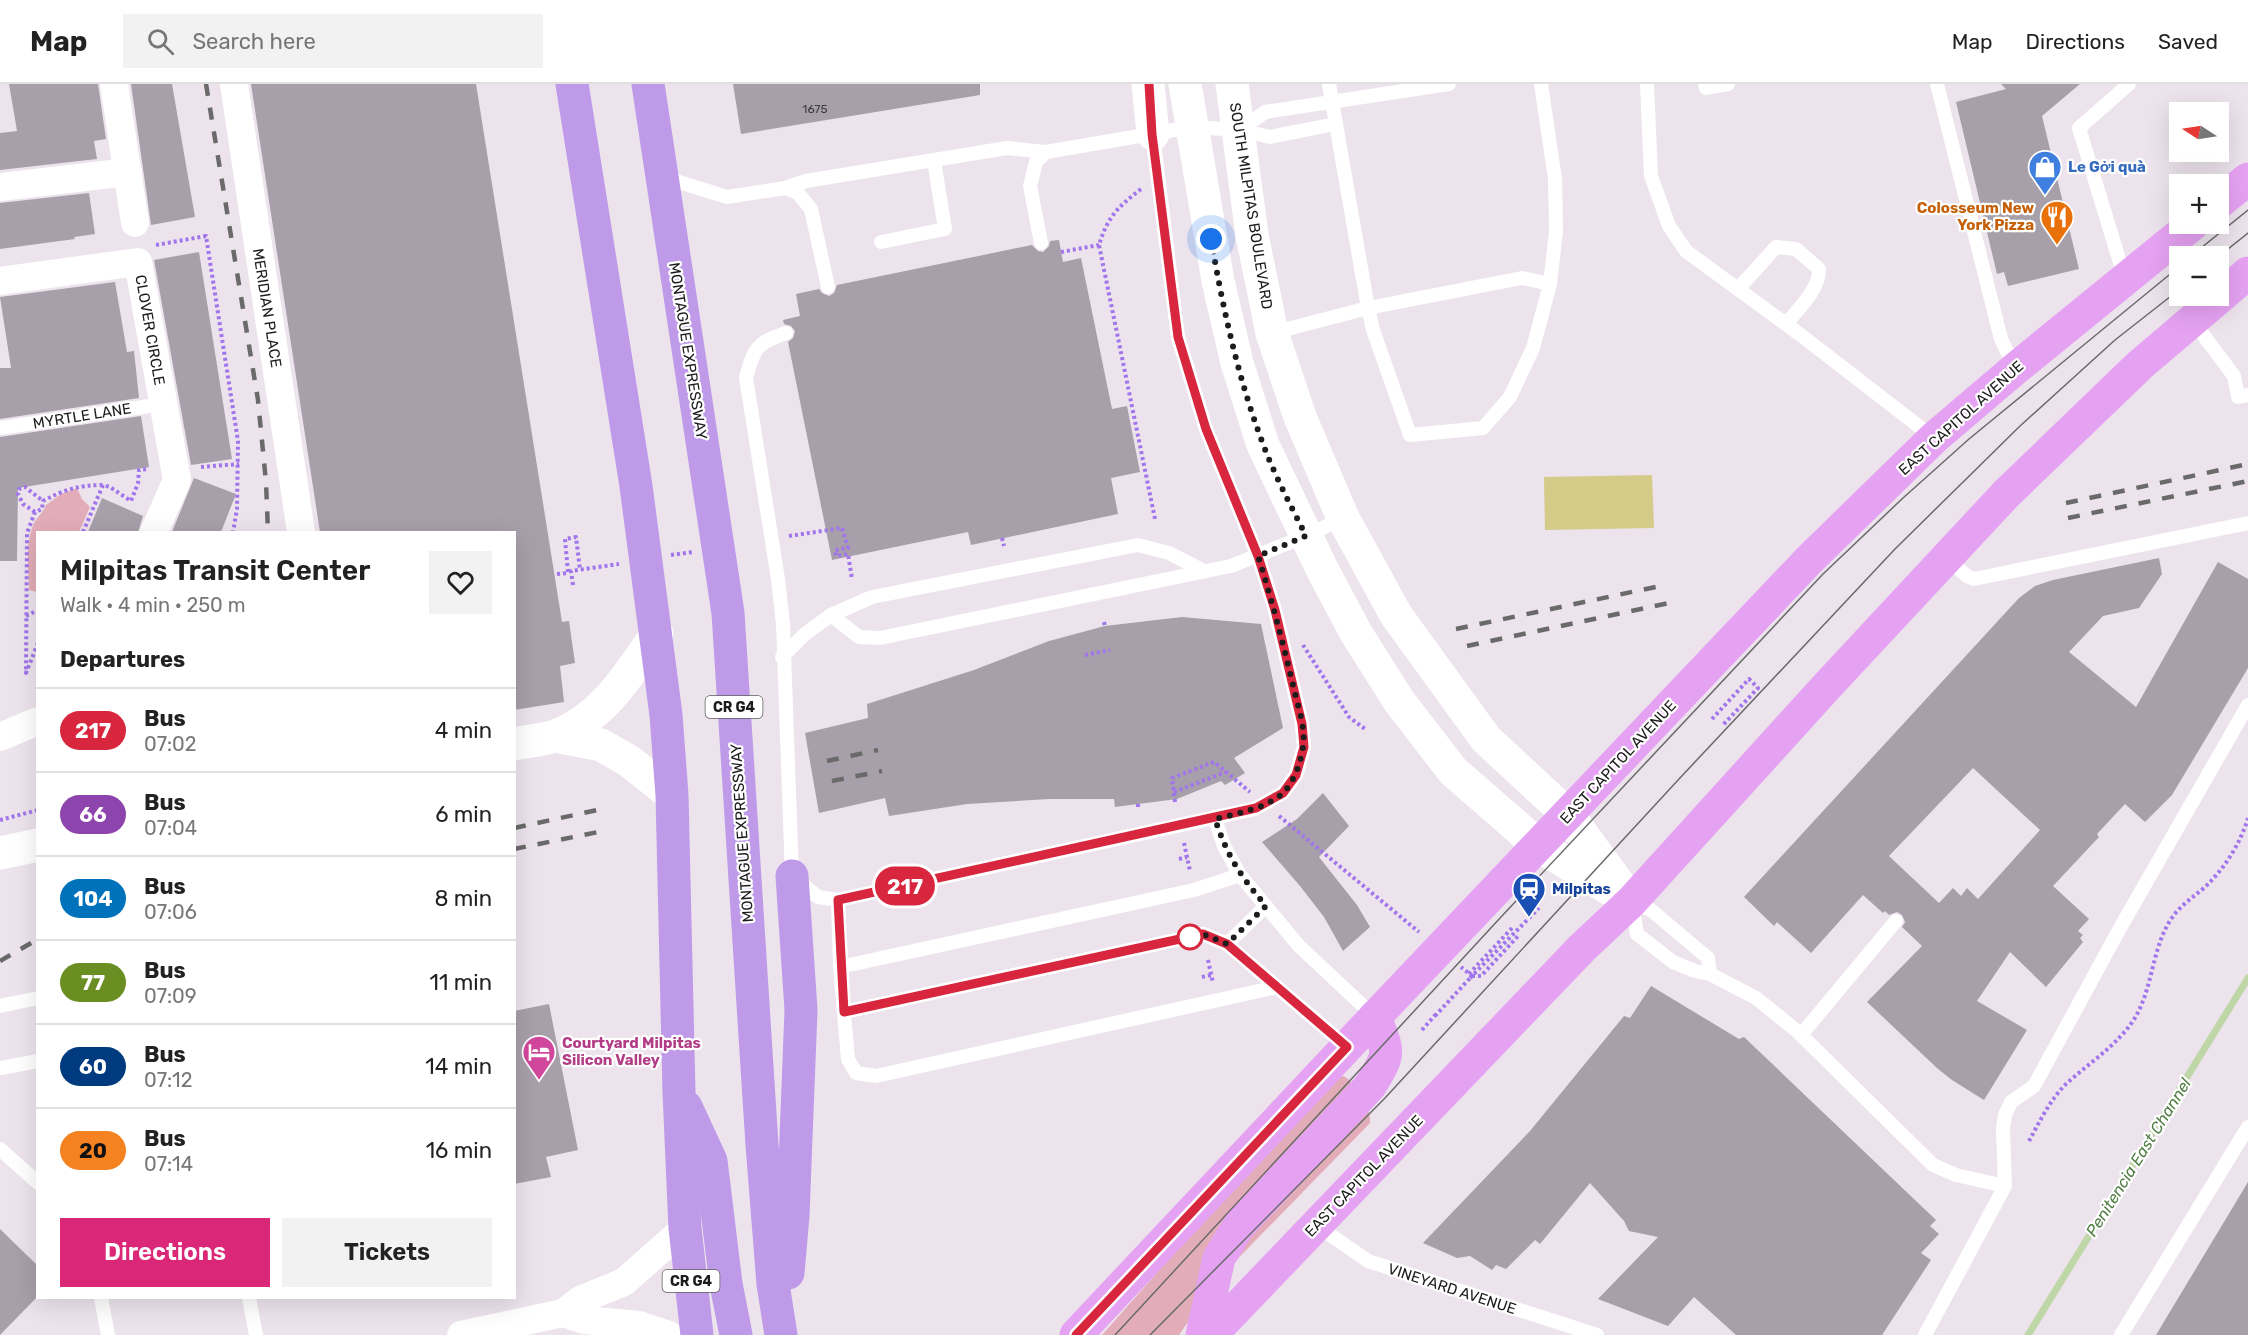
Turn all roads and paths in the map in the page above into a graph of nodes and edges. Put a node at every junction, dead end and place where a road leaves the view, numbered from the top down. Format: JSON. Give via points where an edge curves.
{"nodes":[{"id":1,"x":114,"y":84,"type":"edge"},
{"id":2,"x":234,"y":84,"type":"edge"},
{"id":3,"x":572,"y":84,"type":"edge"},
{"id":4,"x":648,"y":84,"type":"edge"},
{"id":5,"x":1148,"y":84,"type":"edge"},
{"id":6,"x":1185,"y":84,"type":"edge"},
{"id":7,"x":1232,"y":84,"type":"edge"},
{"id":8,"x":1329,"y":84,"type":"edge"},
{"id":9,"x":1449,"y":84,"type":"edge"},
{"id":10,"x":1541,"y":84,"type":"edge"},
{"id":11,"x":1647,"y":84,"type":"edge"},
{"id":12,"x":1705,"y":84,"type":"edge"},
{"id":13,"x":1728,"y":84,"type":"edge"},
{"id":14,"x":1937,"y":84,"type":"edge"},
{"id":15,"x":2129,"y":84,"type":"edge"},
{"id":16,"x":1332,"y":100,"type":"junction"},
{"id":17,"x":1335,"y":124,"type":"junction"},
{"id":18,"x":1192,"y":127,"type":"junction"},
{"id":19,"x":1240,"y":130,"type":"junction"},
{"id":20,"x":1152,"y":134,"type":"junction"},
{"id":21,"x":1046,"y":152,"type":"junction"},
{"id":22,"x":934,"y":161,"type":"junction"},
{"id":23,"x":128,"y":172,"type":"junction"},
{"id":24,"x":662,"y":177,"type":"junction"},
{"id":25,"x":2248,"y":179,"type":"edge"},
{"id":26,"x":0,"y":187,"type":"edge"},
{"id":27,"x":785,"y":188,"type":"junction"},
{"id":28,"x":1141,"y":189,"type":"dead end"},
{"id":29,"x":2229,"y":194,"type":"edge"},
{"id":30,"x":135,"y":224,"type":"dead end"},
{"id":31,"x":2181,"y":234,"type":"edge"},
{"id":32,"x":881,"y":242,"type":"dead end"},
{"id":33,"x":1041,"y":243,"type":"dead end"},
{"id":34,"x":1099,"y":245,"type":"junction"},
{"id":35,"x":1061,"y":252,"type":"dead end"},
{"id":36,"x":138,"y":262,"type":"junction"},
{"id":37,"x":2248,"y":273,"type":"edge"},
{"id":38,"x":2125,"y":279,"type":"junction"},
{"id":39,"x":0,"y":281,"type":"edge"},
{"id":40,"x":1550,"y":284,"type":"junction"},
{"id":41,"x":828,"y":287,"type":"dead end"},
{"id":42,"x":1738,"y":289,"type":"junction"},
{"id":43,"x":1368,"y":308,"type":"junction"},
{"id":44,"x":2192,"y":320,"type":"junction"},
{"id":45,"x":1786,"y":324,"type":"junction"},
{"id":46,"x":786,"y":333,"type":"dead end"},
{"id":47,"x":1272,"y":333,"type":"junction"},
{"id":48,"x":2015,"y":369,"type":"junction"},
{"id":49,"x":2248,"y":395,"type":"edge"},
{"id":50,"x":163,"y":404,"type":"junction"},
{"id":51,"x":0,"y":428,"type":"edge"},
{"id":52,"x":1934,"y":438,"type":"junction"},
{"id":53,"x":239,"y":464,"type":"junction"},
{"id":54,"x":175,"y":469,"type":"junction"},
{"id":55,"x":103,"y":485,"type":"junction"},
{"id":56,"x":43,"y":501,"type":"junction"},
{"id":57,"x":35,"y":512,"type":"junction"},
{"id":58,"x":1343,"y":518,"type":"junction"},
{"id":59,"x":1155,"y":519,"type":"dead end"},
{"id":60,"x":2248,"y":523,"type":"edge"},
{"id":61,"x":826,"y":530,"type":"dead end"},
{"id":62,"x":83,"y":531,"type":"edge"},
{"id":63,"x":154,"y":531,"type":"edge"},
{"id":64,"x":233,"y":531,"type":"edge"},
{"id":65,"x":301,"y":531,"type":"edge"},
{"id":66,"x":1306,"y":536,"type":"junction"},
{"id":67,"x":1002,"y":538,"type":"dead end"},
{"id":68,"x":1004,"y":546,"type":"dead end"},
{"id":69,"x":1258,"y":556,"type":"junction"},
{"id":70,"x":1946,"y":558,"type":"junction"},
{"id":71,"x":580,"y":570,"type":"dead end"},
{"id":72,"x":1204,"y":571,"type":"junction"},
{"id":73,"x":568,"y":572,"type":"junction"},
{"id":74,"x":557,"y":573,"type":"dead end"},
{"id":75,"x":852,"y":579,"type":"dead end"},
{"id":76,"x":573,"y":585,"type":"dead end"},
{"id":77,"x":36,"y":611,"type":"edge"},
{"id":78,"x":831,"y":615,"type":"junction"},
{"id":79,"x":26,"y":616,"type":"junction"},
{"id":80,"x":657,"y":634,"type":"junction"},
{"id":81,"x":1302,"y":642,"type":"dead end"},
{"id":82,"x":36,"y":648,"type":"edge"},
{"id":83,"x":1110,"y":650,"type":"dead end"},
{"id":84,"x":1086,"y":655,"type":"dead end"},
{"id":85,"x":782,"y":657,"type":"junction"},
{"id":86,"x":2248,"y":705,"type":"edge"},
{"id":87,"x":1712,"y":719,"type":"dead end"},
{"id":88,"x":36,"y":722,"type":"edge"},
{"id":89,"x":1722,"y":726,"type":"dead end"},
{"id":90,"x":1365,"y":729,"type":"dead end"},
{"id":91,"x":556,"y":735,"type":"junction"},
{"id":92,"x":0,"y":737,"type":"edge"},
{"id":93,"x":516,"y":744,"type":"edge"},
{"id":94,"x":1226,"y":772,"type":"junction"},
{"id":95,"x":1174,"y":792,"type":"junction"},
{"id":96,"x":1252,"y":794,"type":"dead end"},
{"id":97,"x":672,"y":795,"type":"junction"},
{"id":98,"x":1175,"y":802,"type":"dead end"},
{"id":99,"x":1270,"y":809,"type":"dead end"},
{"id":100,"x":36,"y":811,"type":"edge"},
{"id":101,"x":1568,"y":815,"type":"junction"},
{"id":102,"x":2248,"y":818,"type":"edge"},
{"id":103,"x":1215,"y":819,"type":"junction"},
{"id":104,"x":0,"y":820,"type":"edge"},
{"id":105,"x":1184,"y":843,"type":"dead end"},
{"id":106,"x":36,"y":845,"type":"edge"},
{"id":107,"x":1539,"y":846,"type":"junction"},
{"id":108,"x":0,"y":854,"type":"edge"},
{"id":109,"x":1187,"y":857,"type":"junction"},
{"id":110,"x":1179,"y":859,"type":"dead end"},
{"id":111,"x":1190,"y":871,"type":"dead end"},
{"id":112,"x":1240,"y":875,"type":"junction"},
{"id":113,"x":792,"y":876,"type":"junction"},
{"id":114,"x":838,"y":900,"type":"junction"},
{"id":115,"x":1631,"y":902,"type":"junction"},
{"id":116,"x":1266,"y":906,"type":"junction"},
{"id":117,"x":1539,"y":908,"type":"dead end"},
{"id":118,"x":1896,"y":921,"type":"dead end"},
{"id":119,"x":1512,"y":928,"type":"dead end"},
{"id":120,"x":1518,"y":933,"type":"junction"},
{"id":121,"x":1424,"y":936,"type":"dead end"},
{"id":122,"x":1227,"y":944,"type":"junction"},
{"id":123,"x":1208,"y":960,"type":"dead end"},
{"id":124,"x":1460,"y":966,"type":"dead end"},
{"id":125,"x":840,"y":967,"type":"junction"},
{"id":126,"x":1710,"y":974,"type":"junction"},
{"id":127,"x":1212,"y":975,"type":"junction"},
{"id":128,"x":1470,"y":975,"type":"junction"},
{"id":129,"x":1202,"y":977,"type":"dead end"},
{"id":130,"x":1213,"y":983,"type":"dead end"},
{"id":131,"x":1277,"y":987,"type":"junction"},
{"id":132,"x":36,"y":998,"type":"edge"},
{"id":133,"x":0,"y":1006,"type":"edge"},
{"id":134,"x":844,"y":1012,"type":"junction"},
{"id":135,"x":1434,"y":1016,"type":"junction"},
{"id":136,"x":1375,"y":1017,"type":"junction"},
{"id":137,"x":1422,"y":1030,"type":"dead end"},
{"id":138,"x":1801,"y":1035,"type":"junction"},
{"id":139,"x":1347,"y":1047,"type":"junction"},
{"id":140,"x":36,"y":1061,"type":"edge"},
{"id":141,"x":0,"y":1068,"type":"edge"},
{"id":142,"x":679,"y":1092,"type":"junction"},
{"id":143,"x":2248,"y":1127,"type":"edge"},
{"id":144,"x":2029,"y":1141,"type":"dead end"},
{"id":145,"x":0,"y":1149,"type":"edge"},
{"id":146,"x":36,"y":1182,"type":"edge"},
{"id":147,"x":2005,"y":1186,"type":"junction"},
{"id":148,"x":1316,"y":1225,"type":"junction"},
{"id":149,"x":685,"y":1228,"type":"junction"},
{"id":150,"x":101,"y":1299,"type":"edge"},
{"id":151,"x":249,"y":1299,"type":"edge"},
{"id":152,"x":563,"y":1313,"type":"junction"},
{"id":153,"x":108,"y":1335,"type":"edge"},
{"id":154,"x":256,"y":1335,"type":"edge"},
{"id":155,"x":461,"y":1335,"type":"edge"},
{"id":156,"x":669,"y":1335,"type":"edge"},
{"id":157,"x":697,"y":1335,"type":"edge"},
{"id":158,"x":736,"y":1335,"type":"edge"},
{"id":159,"x":782,"y":1335,"type":"edge"},
{"id":160,"x":1076,"y":1335,"type":"edge"},
{"id":161,"x":1202,"y":1335,"type":"edge"},
{"id":162,"x":1211,"y":1335,"type":"edge"},
{"id":163,"x":1597,"y":1335,"type":"edge"},
{"id":164,"x":1925,"y":1335,"type":"edge"},
{"id":165,"x":2121,"y":1335,"type":"edge"}],
"edges":[{"from":1,"to":23,"type":"street"},
{"from":2,"to":65,"type":"street","name":"MERIDIAN PLACE"},
{"from":3,"to":80,"type":"highway","number":"CR G4"},
{"from":4,"to":24,"type":"highway","name":"MONTAGUE EXPRESSWAY","number":"CR G4"},
{"from":5,"to":20,"type":"street"},
{"from":6,"to":18,"type":"street"},
{"from":7,"to":19,"type":"street","name":"SOUTH MILPITAS BOULEVARD"},
{"from":8,"to":16,"type":"lane"},
{"from":9,"to":16,"type":"lane"},
{"from":10,"to":40,"type":"lane","via":[[1555,179],[1556,231]]},
{"from":11,"to":42,"type":"lane","via":[[1651,176],[1669,226],[1686,251]]},
{"from":12,"to":13,"type":"lane","via":[[1706,88]]},
{"from":14,"to":48,"type":"lane","via":[[2001,339]]},
{"from":15,"to":38,"type":"lane","via":[[2079,128]]},
{"from":16,"to":17,"type":"lane"},
{"from":16,"to":19,"type":"lane","via":[[1265,112]]},
{"from":17,"to":19,"type":"lane","via":[[1270,137]]},
{"from":17,"to":43,"type":"lane"},
{"from":18,"to":19,"type":"lane"},
{"from":18,"to":20,"type":"lane"},
{"from":18,"to":66,"type":"street","via":[[1218,281],[1237,363],[1263,445]]},
{"from":19,"to":47,"type":"street","name":"SOUTH MILPITAS BOULEVARD","via":[[1252,235]]},
{"from":20,"to":21,"type":"lane"},
{"from":20,"to":69,"type":"lane","via":[[1178,337],[1206,429]]},
{"from":21,"to":22,"type":"lane","via":[[1007,148]]},
{"from":21,"to":33,"type":"lane","via":[[1036,162],[1030,186]]},
{"from":22,"to":27,"type":"lane"},
{"from":22,"to":32,"type":"lane","via":[[945,229]]},
{"from":23,"to":26,"type":"street"},
{"from":23,"to":30,"type":"street"},
{"from":24,"to":27,"type":"lane","via":[[727,197]]},
{"from":24,"to":159,"type":"highway","name":"MONTAGUE EXPRESSWAY","number":"CR G4","via":[[728,613],[762,1145],[773,1284]]},
{"from":25,"to":29,"type":"main road"},
{"from":27,"to":41,"type":"lane","via":[[797,192],[811,209]]},
{"from":28,"to":34,"type":"path","via":[[1119,206],[1106,223]]},
{"from":31,"to":38,"type":"main road","name":"EAST CAPITOL AVENUE"},
{"from":34,"to":35,"type":"path"},
{"from":34,"to":59,"type":"path"},
{"from":36,"to":39,"type":"street","name":"CLOVER CIRCLE"},
{"from":36,"to":50,"type":"street","name":"CLOVER CIRCLE"},
{"from":36,"to":53,"type":"path","via":[[153,245],[206,236]]},
{"from":37,"to":44,"type":"main road","name":"EAST CAPITOL AVENUE"},
{"from":38,"to":48,"type":"main road","name":"EAST CAPITOL AVENUE"},
{"from":40,"to":43,"type":"lane","via":[[1522,278]]},
{"from":40,"to":43,"type":"lane","via":[[1533,348],[1510,397],[1483,428],[1410,435]]},
{"from":42,"to":45,"type":"lane"},
{"from":42,"to":45,"type":"lane","via":[[1776,247],[1796,249],[1819,269],[1820,276]]},
{"from":43,"to":47,"type":"lane"},
{"from":44,"to":49,"type":"lane","via":[[2234,376],[2238,397]]},
{"from":44,"to":70,"type":"main road","name":"EAST CAPITOL AVENUE","via":[[2006,494]]},
{"from":45,"to":52,"type":"lane"},
{"from":46,"to":85,"type":"lane","via":[[764,340],[753,355],[747,378],[778,579]]},
{"from":47,"to":58,"type":"street","name":"SOUTH MILPITAS BOULEVARD","via":[[1300,417]]},
{"from":48,"to":52,"type":"main road","name":"EAST CAPITOL AVENUE"},
{"from":50,"to":51,"type":"lane","name":"MYRTLE LANE"},
{"from":50,"to":54,"type":"street","name":"CLOVER CIRCLE"},
{"from":52,"to":101,"type":"main road","name":"EAST CAPITOL AVENUE","via":[[1766,604]]},
{"from":53,"to":54,"type":"path"},
{"from":53,"to":64,"type":"path"},
{"from":54,"to":55,"type":"path","via":[[139,470],[131,501]]},
{"from":54,"to":63,"type":"street","name":"CLOVER CIRCLE","via":[[177,480]]},
{"from":55,"to":56,"type":"path","via":[[74,487]]},
{"from":55,"to":62,"type":"path"},
{"from":56,"to":57,"type":"path","via":[[42,509]]},
{"from":56,"to":57,"type":"path","via":[[26,487],[19,489],[23,504]]},
{"from":57,"to":79,"type":"path","via":[[27,533]]},
{"from":58,"to":66,"type":"lane"},
{"from":58,"to":101,"type":"street","name":"SOUTH MILPITAS BOULEVARD","via":[[1396,615],[1486,740]]},
{"from":60,"to":70,"type":"lane","via":[[1974,579]]},
{"from":61,"to":75,"type":"path","via":[[842,528],[848,548],[835,550],[836,556],[848,554]]},
{"from":66,"to":69,"type":"lane"},
{"from":66,"to":107,"type":"street","via":[[1356,633],[1399,701],[1453,771]]},
{"from":67,"to":68,"type":"path"},
{"from":69,"to":72,"type":"lane"},
{"from":69,"to":103,"type":"lane","via":[[1283,644],[1304,747],[1296,775],[1283,793],[1256,808]]},
{"from":70,"to":115,"type":"main road","name":"EAST CAPITOL AVENUE"},
{"from":71,"to":73,"type":"path","via":[[576,537],[565,539]]},
{"from":72,"to":78,"type":"lane","via":[[1169,553],[1138,545],[872,597]]},
{"from":72,"to":78,"type":"lane","via":[[880,638],[859,637]]},
{"from":73,"to":74,"type":"path"},
{"from":73,"to":76,"type":"path"},
{"from":77,"to":79,"type":"path"},
{"from":78,"to":85,"type":"lane"},
{"from":79,"to":82,"type":"path","via":[[26,673]]},
{"from":80,"to":91,"type":"street","via":[[596,713]]},
{"from":80,"to":97,"type":"highway","number":"CR G4"},
{"from":81,"to":90,"type":"path","via":[[1349,717]]},
{"from":83,"to":84,"type":"path"},
{"from":85,"to":113,"type":"lane"},
{"from":86,"to":147,"type":"lane","via":[[2034,1086],[2011,1102],[2003,1125]]},
{"from":87,"to":89,"type":"path","via":[[1749,679],[1758,688]]},
{"from":88,"to":92,"type":"street"},
{"from":91,"to":93,"type":"street"},
{"from":91,"to":97,"type":"street","via":[[601,745],[629,761]]},
{"from":94,"to":95,"type":"path"},
{"from":94,"to":95,"type":"path","via":[[1214,762],[1172,778]]},
{"from":94,"to":96,"type":"path"},
{"from":95,"to":98,"type":"path"},
{"from":97,"to":142,"type":"highway","number":"CR G4"},
{"from":99,"to":121,"type":"path"},
{"from":100,"to":104,"type":"path"},
{"from":101,"to":107,"type":"main road","name":"EAST CAPITOL AVENUE"},
{"from":101,"to":115,"type":"street","name":"SOUTH MILPITAS BOULEVARD"},
{"from":102,"to":144,"type":"path","via":[[2230,857],[2211,882],[2174,915],[2163,934],[2144,998],[2133,1020],[2094,1062],[2066,1084],[2049,1104]]},
{"from":103,"to":112,"type":"lane"},
{"from":103,"to":114,"type":"lane"},
{"from":105,"to":109,"type":"path"},
{"from":106,"to":108,"type":"street"},
{"from":107,"to":115,"type":"street"},
{"from":107,"to":136,"type":"main road","name":"EAST CAPITOL AVENUE"},
{"from":109,"to":110,"type":"path"},
{"from":109,"to":111,"type":"path"},
{"from":112,"to":116,"type":"lane"},
{"from":112,"to":125,"type":"lane","via":[[1194,890]]},
{"from":113,"to":114,"type":"lane","via":[[818,897]]},
{"from":113,"to":159,"type":"highway","via":[[801,1010],[793,1215]]},
{"from":114,"to":125,"type":"lane"},
{"from":115,"to":126,"type":"lane","via":[[1651,910],[1708,958]]},
{"from":115,"to":126,"type":"lane","via":[[1637,934],[1673,962]]},
{"from":115,"to":148,"type":"main road","name":"EAST CAPITOL AVENUE"},
{"from":116,"to":122,"type":"lane"},
{"from":116,"to":136,"type":"lane","via":[[1299,946]]},
{"from":117,"to":120,"type":"path"},
{"from":118,"to":138,"type":"lane"},
{"from":119,"to":128,"type":"path"},
{"from":120,"to":128,"type":"path","via":[[1476,979]]},
{"from":120,"to":135,"type":"path"},
{"from":122,"to":131,"type":"lane"},
{"from":122,"to":134,"type":"lane","via":[[1203,934]]},
{"from":123,"to":127,"type":"path"},
{"from":124,"to":128,"type":"path"},
{"from":125,"to":134,"type":"lane"},
{"from":126,"to":138,"type":"lane","via":[[1756,998]]},
{"from":127,"to":129,"type":"path"},
{"from":127,"to":130,"type":"path"},
{"from":128,"to":135,"type":"path"},
{"from":131,"to":134,"type":"lane","via":[[876,1076],[856,1073],[848,1059]]},
{"from":131,"to":139,"type":"lane"},
{"from":132,"to":133,"type":"lane"},
{"from":135,"to":137,"type":"path"},
{"from":136,"to":139,"type":"main road","name":"EAST CAPITOL AVENUE"},
{"from":136,"to":161,"type":"main road","via":[[1387,1050],[1384,1063],[1370,1086],[1226,1244],[1219,1258]]},
{"from":138,"to":147,"type":"lane","via":[[1933,1165],[1956,1175]]},
{"from":139,"to":160,"type":"main road","name":"EAST CAPITOL AVENUE"},
{"from":140,"to":141,"type":"lane"},
{"from":142,"to":149,"type":"highway","number":"CR G4"},
{"from":142,"to":158,"type":"highway","via":[[711,1161]]},
{"from":143,"to":165,"type":"lane"},
{"from":145,"to":146,"type":"lane"},
{"from":147,"to":164,"type":"lane"},
{"from":148,"to":162,"type":"main road","name":"EAST CAPITOL AVENUE"},
{"from":148,"to":163,"type":"lane","name":"VINEYARD AVENUE","via":[[1368,1261]]},
{"from":149,"to":152,"type":"street","via":[[624,1282],[580,1300]]},
{"from":149,"to":157,"type":"highway","number":"CR G4"},
{"from":150,"to":153,"type":"lane"},
{"from":151,"to":154,"type":"lane"},
{"from":152,"to":155,"type":"street"},
{"from":152,"to":156,"type":"street","via":[[585,1320],[639,1324]]}]}
